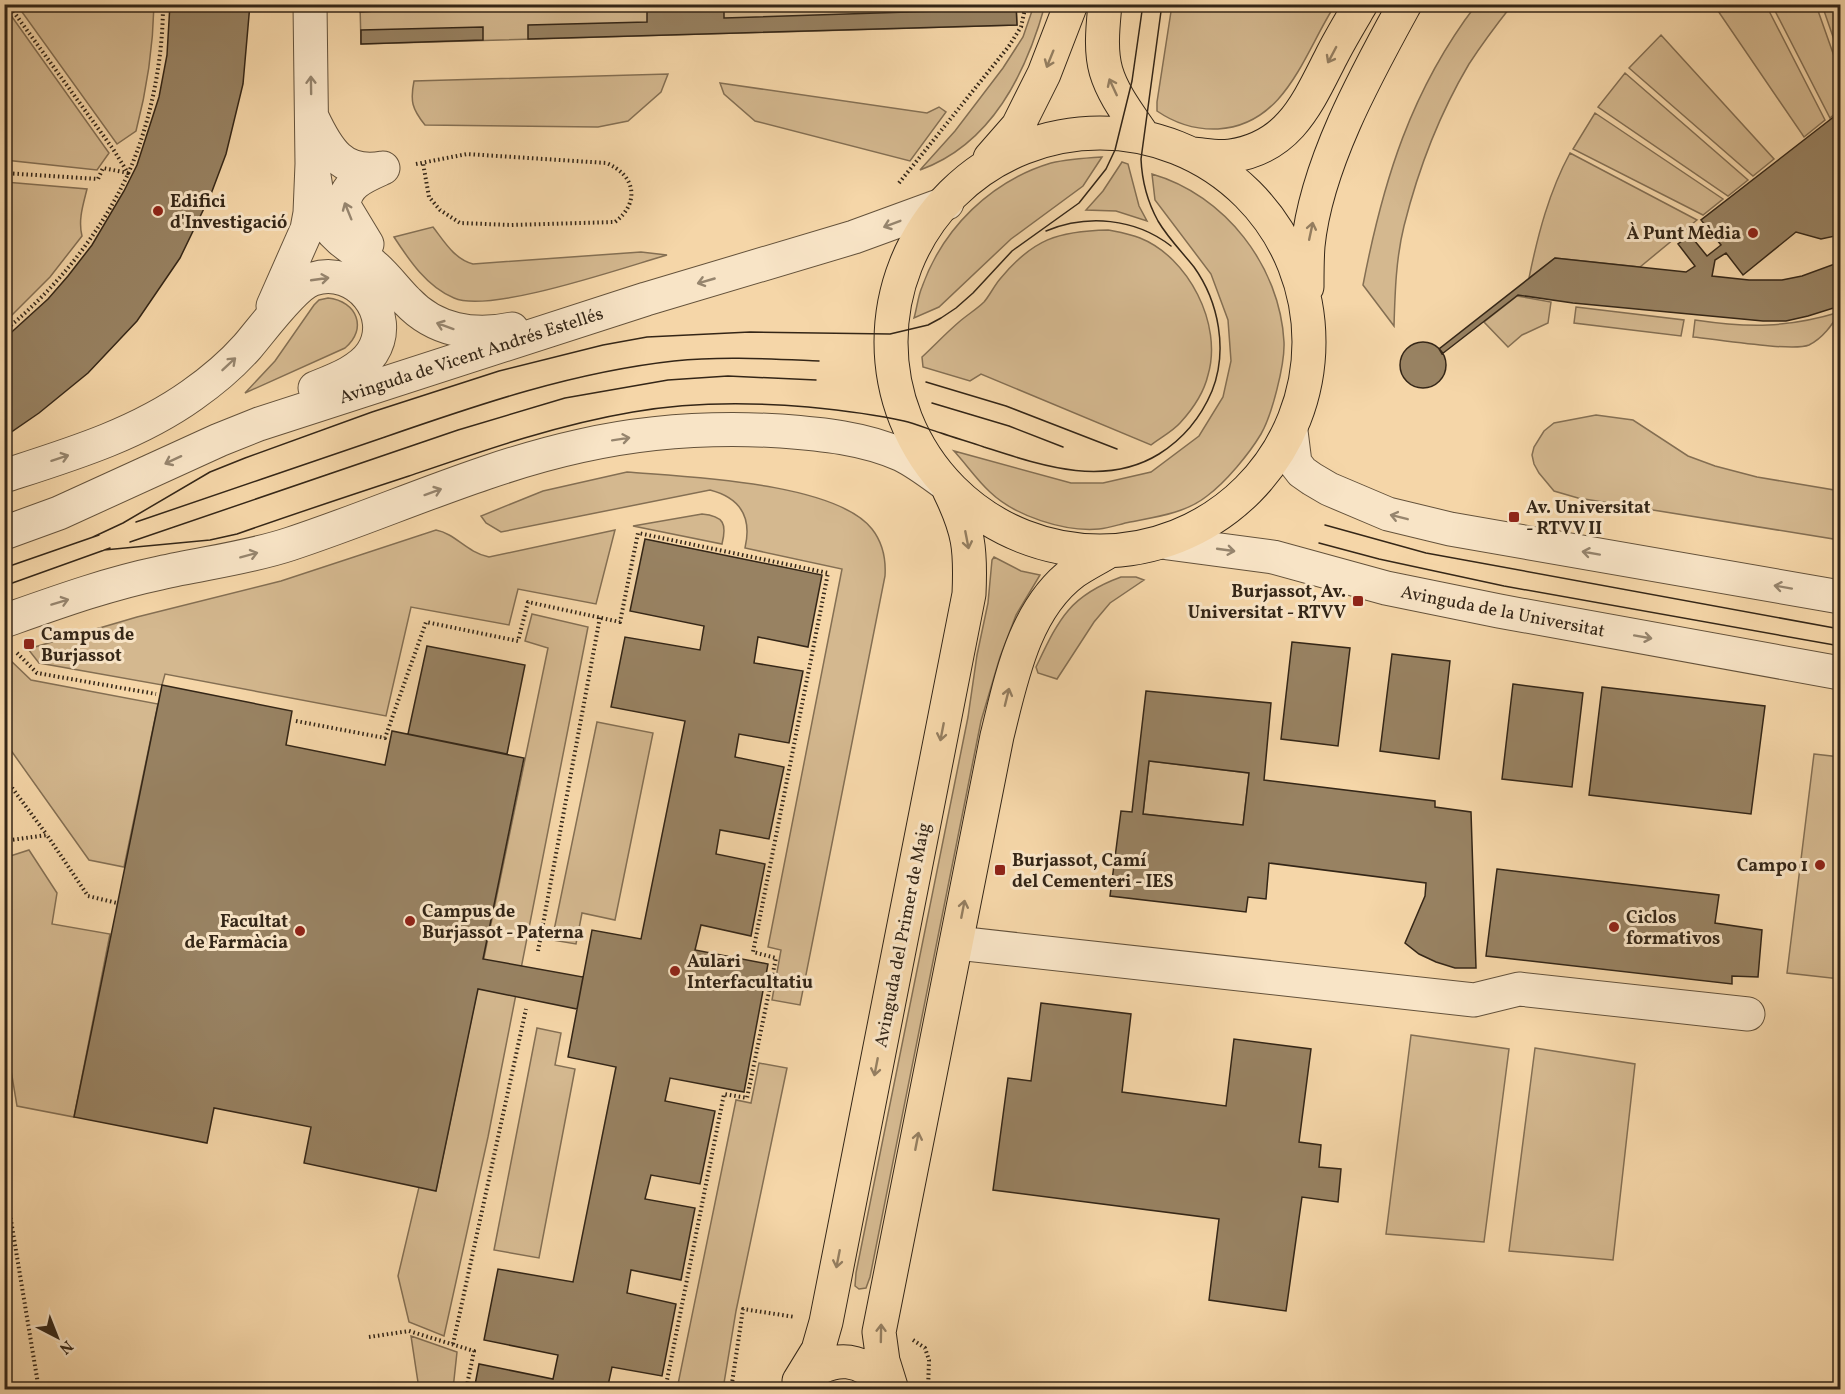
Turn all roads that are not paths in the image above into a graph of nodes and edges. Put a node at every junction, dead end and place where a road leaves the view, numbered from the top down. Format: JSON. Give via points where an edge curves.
{"nodes":[{"id":1,"x":310,"y":4,"type":"edge"},
{"id":2,"x":1071,"y":4,"type":"edge"},
{"id":3,"x":1104,"y":4,"type":"edge"},
{"id":4,"x":1361,"y":4,"type":"edge"},
{"id":5,"x":1405,"y":4,"type":"edge"},
{"id":6,"x":312,"y":117,"type":"junction"},
{"id":7,"x":1144,"y":137,"type":"junction"},
{"id":8,"x":1193,"y":154,"type":"junction"},
{"id":9,"x":312,"y":164,"type":"junction"},
{"id":10,"x":958,"y":193,"type":"junction"},
{"id":11,"x":388,"y":279,"type":"junction"},
{"id":12,"x":646,"y":299,"type":"junction"},
{"id":13,"x":1306,"y":310,"type":"junction"},
{"id":14,"x":261,"y":329,"type":"junction"},
{"id":15,"x":1291,"y":431,"type":"junction"},
{"id":16,"x":219,"y":440,"type":"junction"},
{"id":17,"x":4,"y":476,"type":"edge"},
{"id":18,"x":947,"y":485,"type":"junction"},
{"id":19,"x":4,"y":533,"type":"edge"},
{"id":20,"x":1168,"y":543,"type":"junction"},
{"id":21,"x":1106,"y":553,"type":"junction"},
{"id":22,"x":1840,"y":597,"type":"edge"},
{"id":23,"x":10,"y":635,"type":"edge"},
{"id":24,"x":1840,"y":673,"type":"edge"},
{"id":25,"x":957,"y":943,"type":"junction"},
{"id":26,"x":1748,"y":1014,"type":"dead end"},
{"id":27,"x":796,"y":1385,"type":"edge"},
{"id":28,"x":891,"y":1389,"type":"edge"}],
"edges":[{"from":6,"to":1,"type":"street","one_way":true},
{"from":2,"to":10,"type":"main road","one_way":true,"via":[[1044,74],[1018,126]]},
{"from":7,"to":3,"type":"main road","one_way":true,"via":[[1115,93],[1106,71],[1102,46]]},
{"from":4,"to":8,"type":"main road","one_way":true,"via":[[1315,91],[1299,116],[1277,138],[1252,151],[1228,156]]},
{"from":13,"to":5,"type":"main road","one_way":true,"via":[[1308,244],[1320,189],[1356,97]]},
{"from":6,"to":9,"type":"street"},
{"from":11,"to":6,"type":"street","one_way":true,"via":[[344,206],[347,190],[354,183],[383,168],[370,171],[346,165],[329,148]]},
{"from":7,"to":8,"type":"main road"},
{"from":7,"to":10,"type":"main road","via":[[1074,134],[1031,144],[994,162]]},
{"from":8,"to":13,"type":"main road","via":[[1238,184],[1273,224],[1295,264]]},
{"from":9,"to":11,"type":"street","via":[[321,209],[329,226]]},
{"from":9,"to":14,"type":"street","via":[[307,229]]},
{"from":10,"to":12,"type":"street","name":"Avinguda de Vicent Andrés Estellés","one_way":true,"via":[[854,237]]},
{"from":10,"to":18,"type":"main road","via":[[936,212],[918,238],[898,284],[890,334],[893,378],[905,421],[923,455]]},
{"from":12,"to":11,"type":"street","one_way":true,"via":[[498,332],[472,333],[438,325],[408,303]]},
{"from":12,"to":16,"type":"street","name":"Avinguda de Vicent Andrés Estellés"},
{"from":13,"to":15,"type":"main road","via":[[1308,360]]},
{"from":14,"to":16,"type":"street","one_way":true,"via":[[311,279],[325,277],[339,278],[361,288],[375,305],[381,328],[371,354],[360,365],[272,408]]},
{"from":17,"to":14,"type":"street","one_way":true,"via":[[85,450],[166,410],[227,367]]},
{"from":15,"to":20,"type":"main road","via":[[1275,460],[1250,486],[1212,518]]},
{"from":22,"to":15,"type":"street","one_way":true,"via":[[1462,531],[1388,514],[1329,489],[1302,472],[1295,463]]},
{"from":16,"to":19,"type":"street","name":"Avinguda de Vicent Andrés Estellés","one_way":true,"via":[[59,513]]},
{"from":18,"to":21,"type":"main road","via":[[1001,526],[1043,543]]},
{"from":23,"to":18,"type":"street","one_way":true,"via":[[57,603],[158,573],[240,558],[289,544],[525,460],[580,446],[672,431],[734,429],[829,435],[902,455]]},
{"from":18,"to":27,"type":"main road","name":"Avinguda del Primer de Maig","one_way":true,"via":[[968,536],[969,594],[826,1322],[818,1350]]},
{"from":20,"to":21,"type":"main road"},
{"from":20,"to":24,"type":"street","name":"Avinguda de la Universitat","one_way":true,"via":[[1273,557],[1408,593]]},
{"from":25,"to":21,"type":"main road","one_way":true,"via":[[997,736],[1018,653],[1053,593],[1073,572]]},
{"from":25,"to":26,"type":"street","via":[[1474,1000],[1519,989]]},
{"from":28,"to":25,"type":"main road","one_way":true,"via":[[879,1332]]},
{"from":27,"to":28,"type":"main road","via":[[815,1368],[831,1362],[866,1367]]}]}
